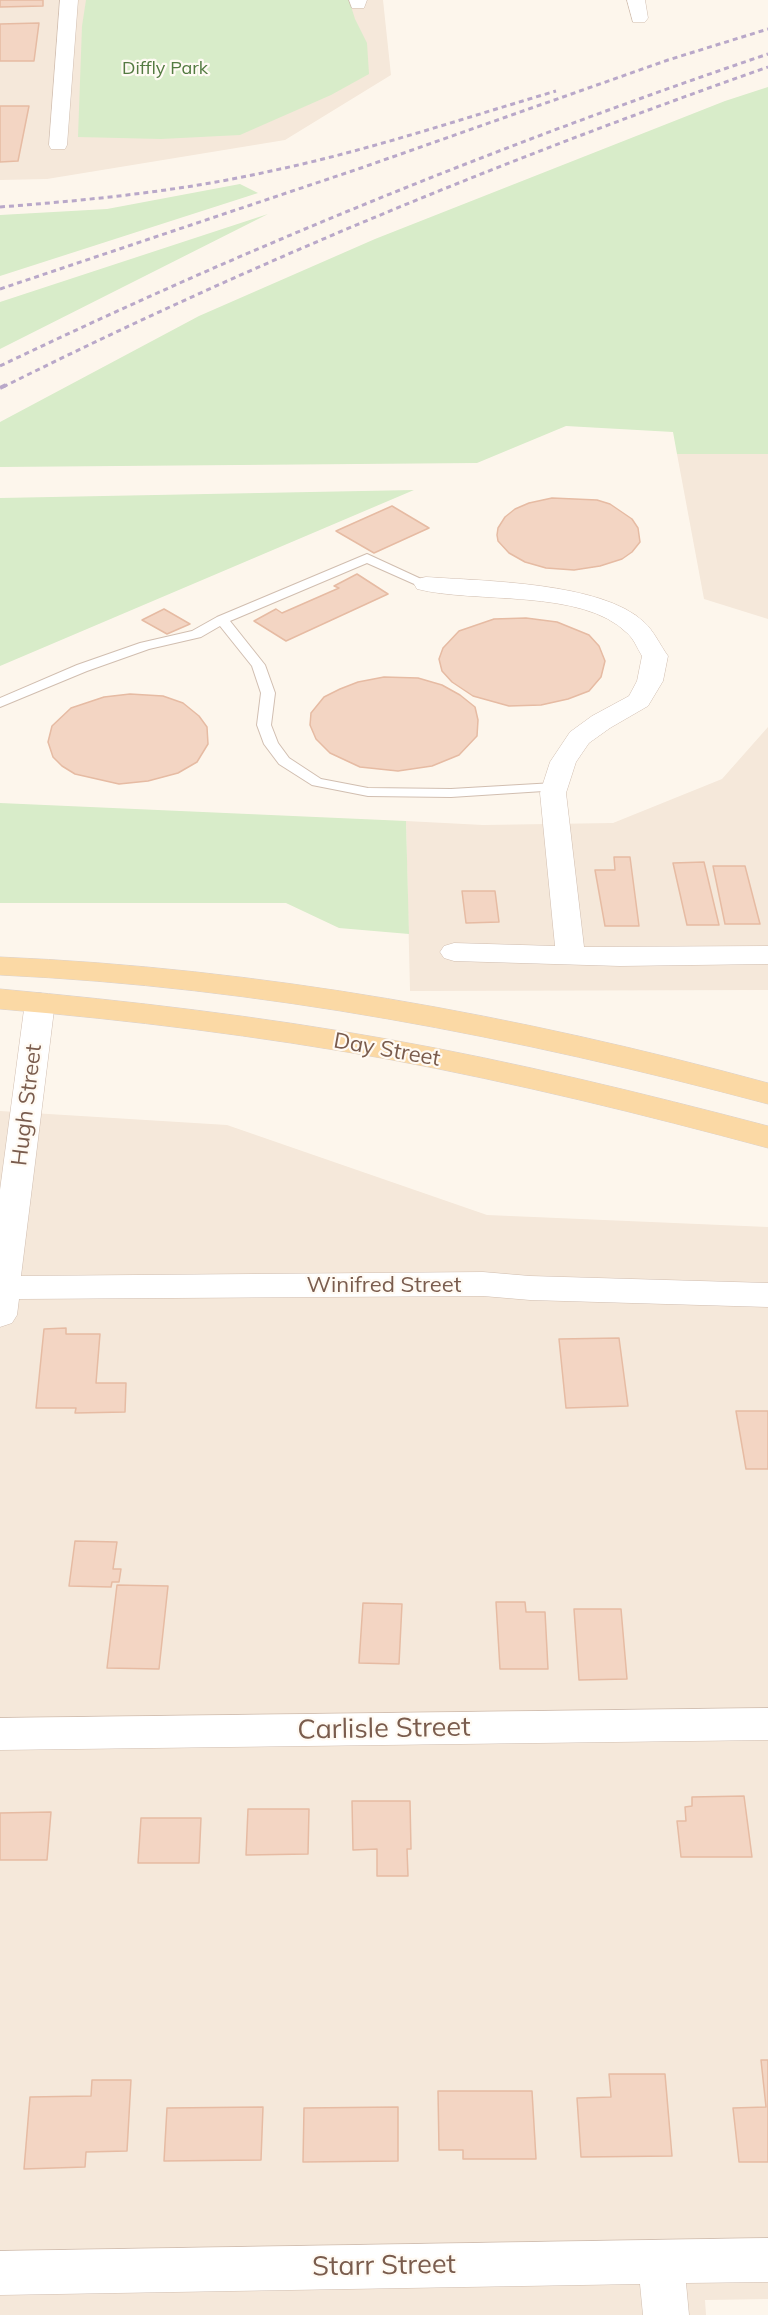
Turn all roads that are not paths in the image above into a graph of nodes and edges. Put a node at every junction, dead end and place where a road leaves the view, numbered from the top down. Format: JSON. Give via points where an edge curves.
{"nodes":[{"id":1,"x":69,"y":0,"type":"edge"},
{"id":2,"x":636,"y":0,"type":"edge"},
{"id":3,"x":639,"y":18,"type":"dead end"},
{"id":4,"x":58,"y":145,"type":"dead end"},
{"id":5,"x":426,"y":584,"type":"joint"},
{"id":6,"x":222,"y":620,"type":"junction"},
{"id":7,"x":0,"y":703,"type":"edge"},
{"id":8,"x":555,"y":787,"type":"junction"},
{"id":9,"x":454,"y":952,"type":"dead end"},
{"id":10,"x":768,"y":955,"type":"edge"},
{"id":11,"x":571,"y":956,"type":"junction"},
{"id":12,"x":0,"y":966,"type":"edge"},
{"id":13,"x":0,"y":999,"type":"edge"},
{"id":14,"x":40,"y":1002,"type":"junction"},
{"id":15,"x":768,"y":1094,"type":"edge"},
{"id":16,"x":768,"y":1137,"type":"edge"},
{"id":17,"x":768,"y":1295,"type":"edge"},
{"id":18,"x":1,"y":1297,"type":"edge"},
{"id":19,"x":768,"y":1724,"type":"edge"},
{"id":20,"x":0,"y":1734,"type":"edge"},
{"id":21,"x":768,"y":2260,"type":"edge"},
{"id":22,"x":661,"y":2262,"type":"junction"},
{"id":23,"x":0,"y":2272,"type":"edge"},
{"id":24,"x":666,"y":2315,"type":"edge"}],
"edges":[{"from":1,"to":4,"type":"street"},
{"from":2,"to":3,"type":"street"},
{"from":5,"to":6,"type":"lane","via":[[366,558]]},
{"from":5,"to":8,"type":"street","via":[[572,598],[609,611],[634,626],[655,656],[650,681],[639,701],[579,738],[563,762]]},
{"from":6,"to":7,"type":"lane","via":[[195,634],[82,668]]},
{"from":6,"to":8,"type":"lane","via":[[258,665],[268,693],[264,725],[271,744],[285,761],[317,782],[368,792],[451,793]]},
{"from":8,"to":11,"type":"street","via":[[552,793]]},
{"from":9,"to":11,"type":"street"},
{"from":10,"to":11,"type":"street"},
{"from":12,"to":15,"type":"main road","name":"Day Street","via":[[198,982],[370,1006],[631,1059]]},
{"from":13,"to":14,"type":"main road","name":"Day Street"},
{"from":14,"to":16,"type":"main road","name":"Day Street","via":[[219,1023],[418,1055],[671,1110]]},
{"from":14,"to":18,"type":"street","name":"Hugh Street"},
{"from":17,"to":18,"type":"street","name":"Winifred Street","via":[[483,1284]]},
{"from":19,"to":20,"type":"street","name":"Carlisle Street"},
{"from":21,"to":22,"type":"street","name":"Starr Street"},
{"from":22,"to":23,"type":"street","name":"Starr Street"},
{"from":22,"to":24,"type":"street"}]}
